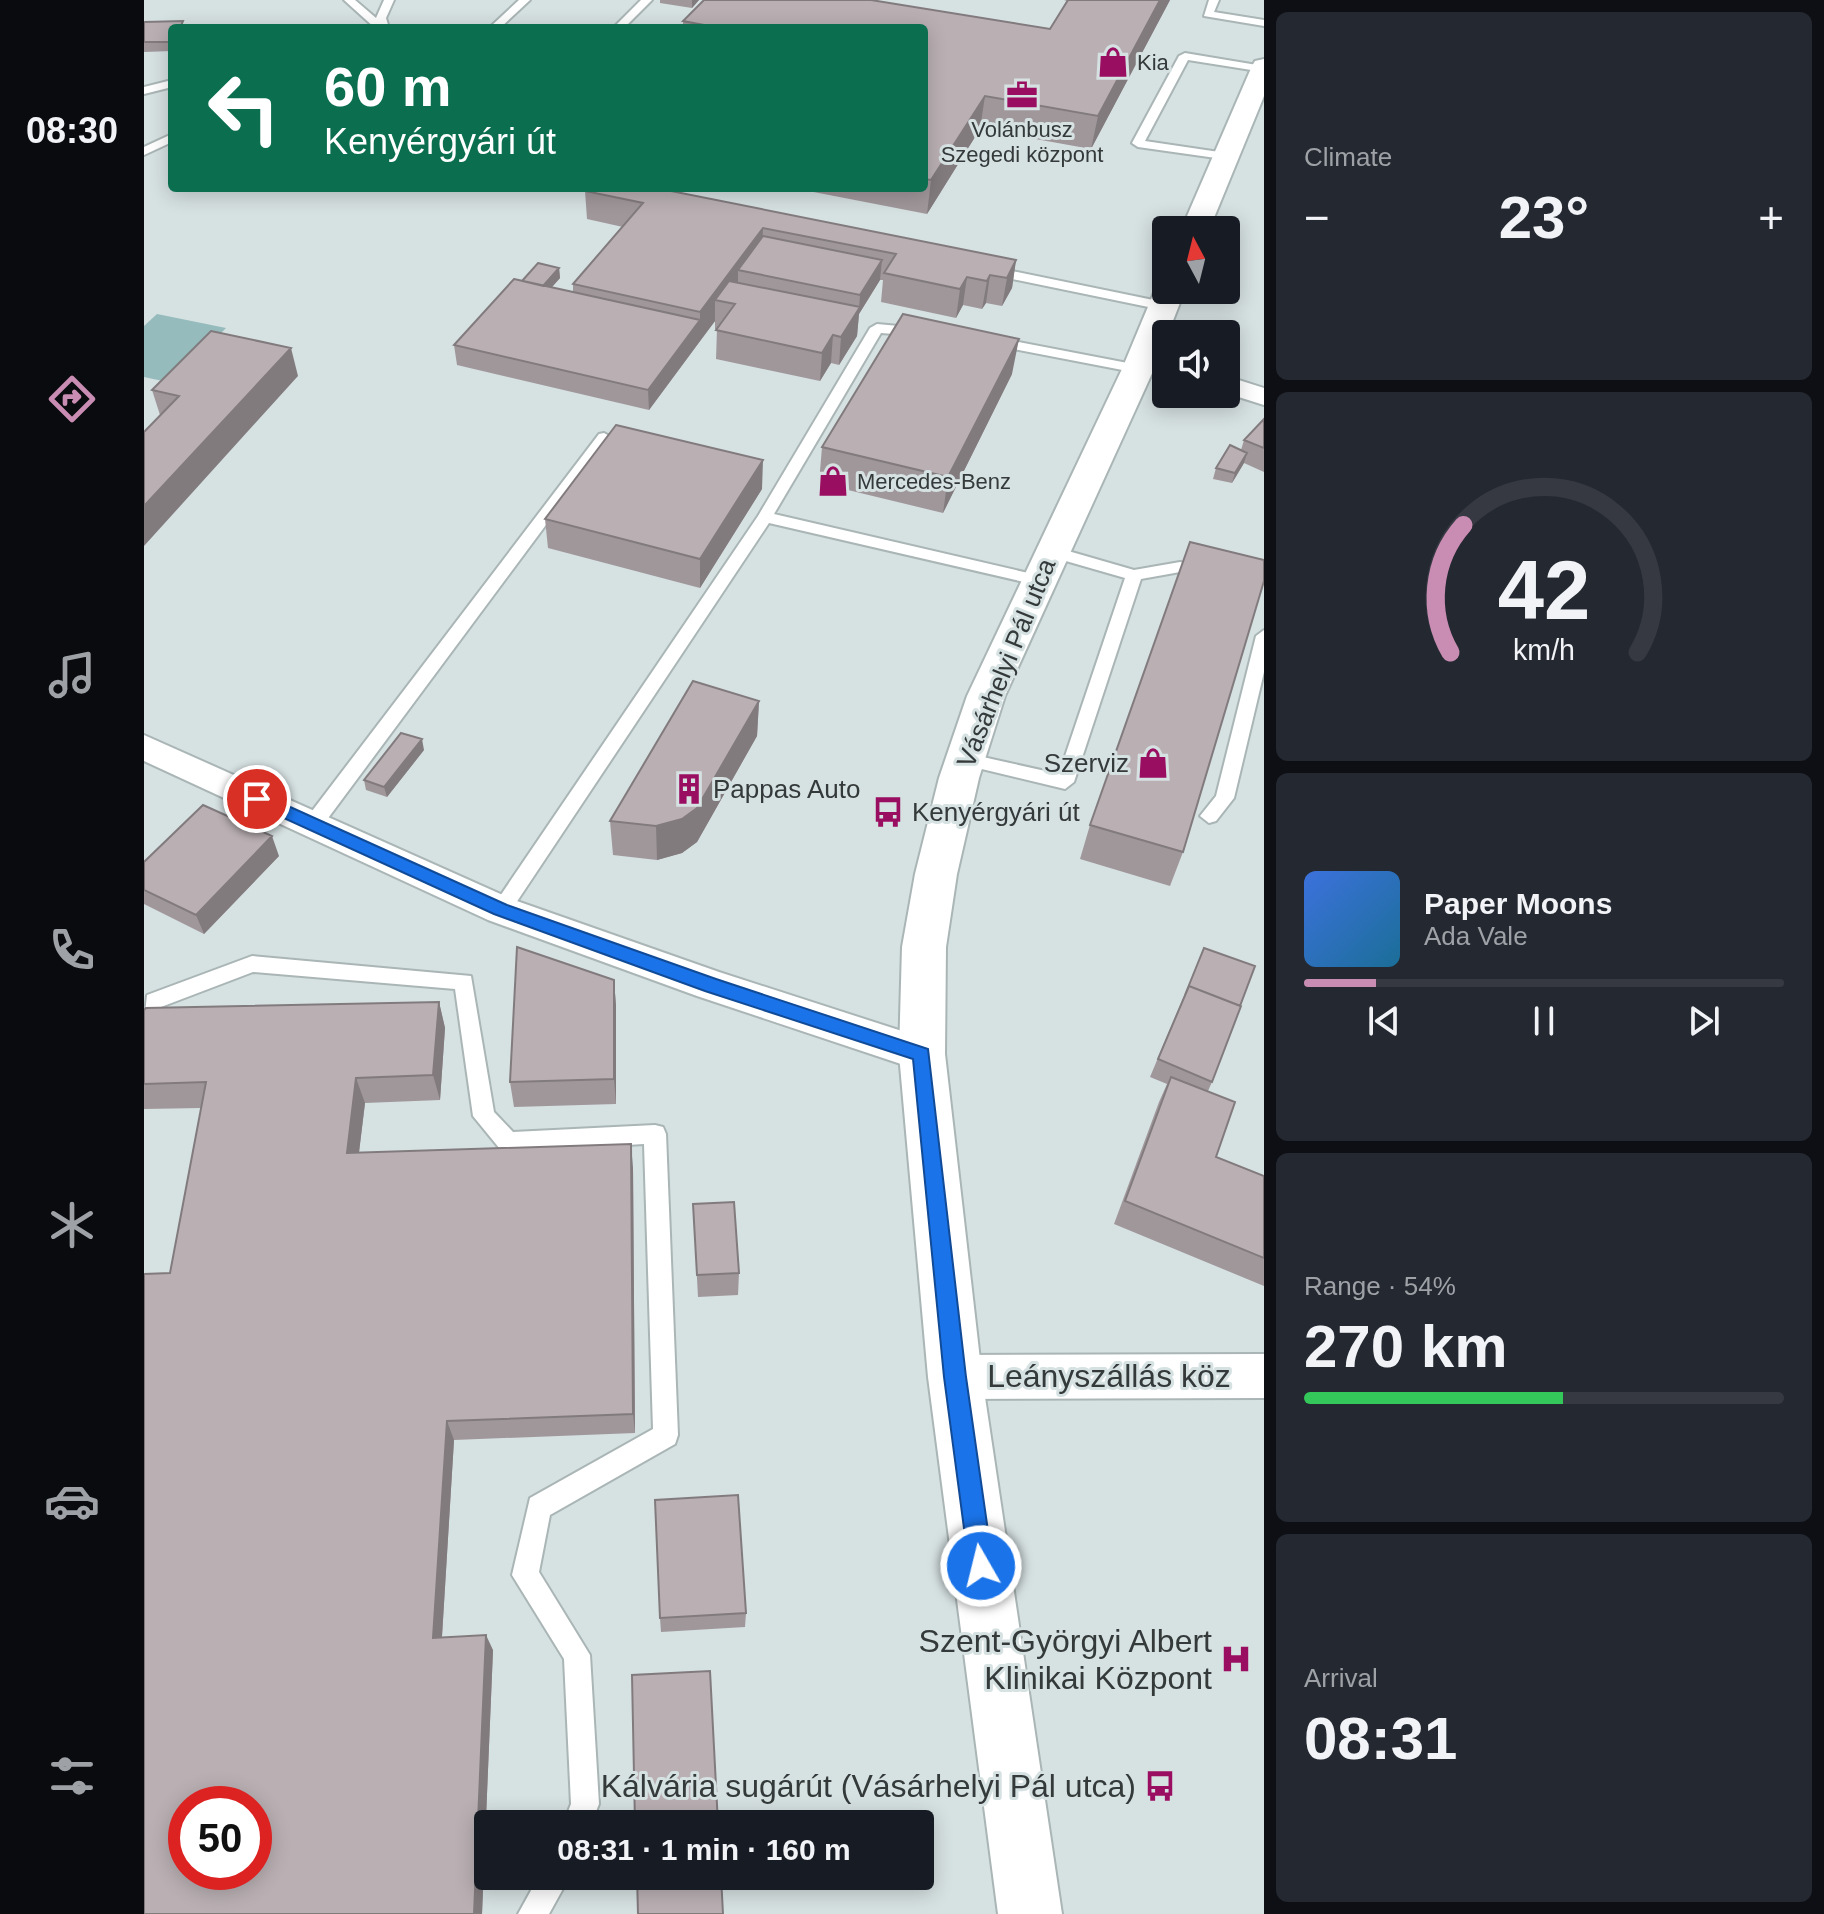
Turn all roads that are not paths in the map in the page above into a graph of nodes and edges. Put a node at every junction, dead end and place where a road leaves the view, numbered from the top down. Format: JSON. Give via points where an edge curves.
{"nodes":[{"id":1,"x":349,"y":0,"type":"edge"},
{"id":2,"x":389,"y":0,"type":"edge"},
{"id":3,"x":525,"y":0,"type":"edge"},
{"id":4,"x":647,"y":0,"type":"edge"},
{"id":5,"x":1214,"y":0,"type":"edge"},
{"id":6,"x":1264,"y":23,"type":"edge"},
{"id":7,"x":377,"y":24,"type":"edge"},
{"id":8,"x":382,"y":24,"type":"edge"},
{"id":9,"x":498,"y":24,"type":"edge"},
{"id":10,"x":622,"y":24,"type":"edge"},
{"id":11,"x":1263,"y":67,"type":"edge"},
{"id":12,"x":144,"y":75,"type":"edge"},
{"id":13,"x":168,"y":76,"type":"edge"},
{"id":14,"x":168,"y":84,"type":"edge"},
{"id":15,"x":144,"y":91,"type":"edge"},
{"id":16,"x":168,"y":140,"type":"edge"},
{"id":17,"x":144,"y":151,"type":"edge"},
{"id":18,"x":1226,"y":157,"type":"junction"},
{"id":19,"x":1201,"y":216,"type":"edge"},
{"id":20,"x":973,"y":267,"type":"edge"},
{"id":21,"x":1152,"y":296,"type":"edge"},
{"id":22,"x":1164,"y":304,"type":"edge"},
{"id":23,"x":938,"y":334,"type":"edge"},
{"id":24,"x":983,"y":339,"type":"edge"},
{"id":25,"x":1149,"y":363,"type":"edge"},
{"id":26,"x":1240,"y":389,"type":"edge"},
{"id":27,"x":1264,"y":397,"type":"edge"},
{"id":28,"x":604,"y":437,"type":"edge"},
{"id":29,"x":765,"y":517,"type":"junction"},
{"id":30,"x":1044,"y":566,"type":"junction"},
{"id":31,"x":1134,"y":575,"type":"junction"},
{"id":32,"x":1222,"y":576,"type":"edge"},
{"id":33,"x":1264,"y":636,"type":"edge"},
{"id":34,"x":144,"y":747,"type":"edge"},
{"id":35,"x":965,"y":759,"type":"junction"},
{"id":36,"x":1209,"y":816,"type":"edge"},
{"id":37,"x":313,"y":824,"type":"junction"},
{"id":38,"x":501,"y":910,"type":"junction"},
{"id":39,"x":144,"y":1015,"type":"edge"},
{"id":40,"x":922,"y":1054,"type":"junction"},
{"id":41,"x":1264,"y":1376,"type":"edge"},
{"id":42,"x":955,"y":1377,"type":"junction"},
{"id":43,"x":583,"y":1810,"type":"edge"},
{"id":44,"x":547,"y":1890,"type":"edge"},
{"id":45,"x":533,"y":1914,"type":"edge"},
{"id":46,"x":1030,"y":1914,"type":"edge"}],
"edges":[{"from":1,"to":7,"type":"lane"},
{"from":2,"to":8,"type":"lane"},
{"from":3,"to":9,"type":"lane"},
{"from":4,"to":10,"type":"lane"},
{"from":5,"to":6,"type":"lane","via":[[1208,14]]},
{"from":11,"to":18,"type":"main road"},
{"from":11,"to":18,"type":"lane","via":[[1185,56],[1138,143]]},
{"from":12,"to":13,"type":"lane"},
{"from":14,"to":15,"type":"lane"},
{"from":16,"to":17,"type":"lane"},
{"from":18,"to":19,"type":"main road"},
{"from":20,"to":21,"type":"lane"},
{"from":22,"to":25,"type":"main road","name":"Vásárhelyi Pál utca"},
{"from":23,"to":29,"type":"lane","via":[[877,328]]},
{"from":24,"to":25,"type":"lane"},
{"from":25,"to":30,"type":"main road","name":"Vásárhelyi Pál utca"},
{"from":26,"to":27,"type":"street"},
{"from":28,"to":37,"type":"lane"},
{"from":29,"to":30,"type":"lane"},
{"from":29,"to":38,"type":"lane"},
{"from":30,"to":31,"type":"lane"},
{"from":30,"to":35,"type":"main road","name":"Vásárhelyi Pál utca","via":[[986,696]]},
{"from":31,"to":32,"type":"lane","via":[[1180,567]]},
{"from":31,"to":35,"type":"lane","via":[[1065,782]]},
{"from":33,"to":36,"type":"lane","via":[[1225,798]]},
{"from":34,"to":37,"type":"street"},
{"from":35,"to":40,"type":"main road","name":"Vásárhelyi Pál utca","via":[[924,947]]},
{"from":37,"to":38,"type":"street"},
{"from":38,"to":40,"type":"street"},
{"from":39,"to":43,"type":"lane","via":[[154,1001],[252,964],[464,982],[484,1116],[508,1142],[655,1134],[666,1435],[539,1507],[525,1575],[577,1655]]},
{"from":40,"to":42,"type":"main road","name":"Vásárhelyi Pál utca"},
{"from":41,"to":42,"type":"street","name":"Leányszállás köz"},
{"from":42,"to":46,"type":"main road","name":"Vásárhelyi Pál utca"},
{"from":44,"to":45,"type":"lane"}]}
